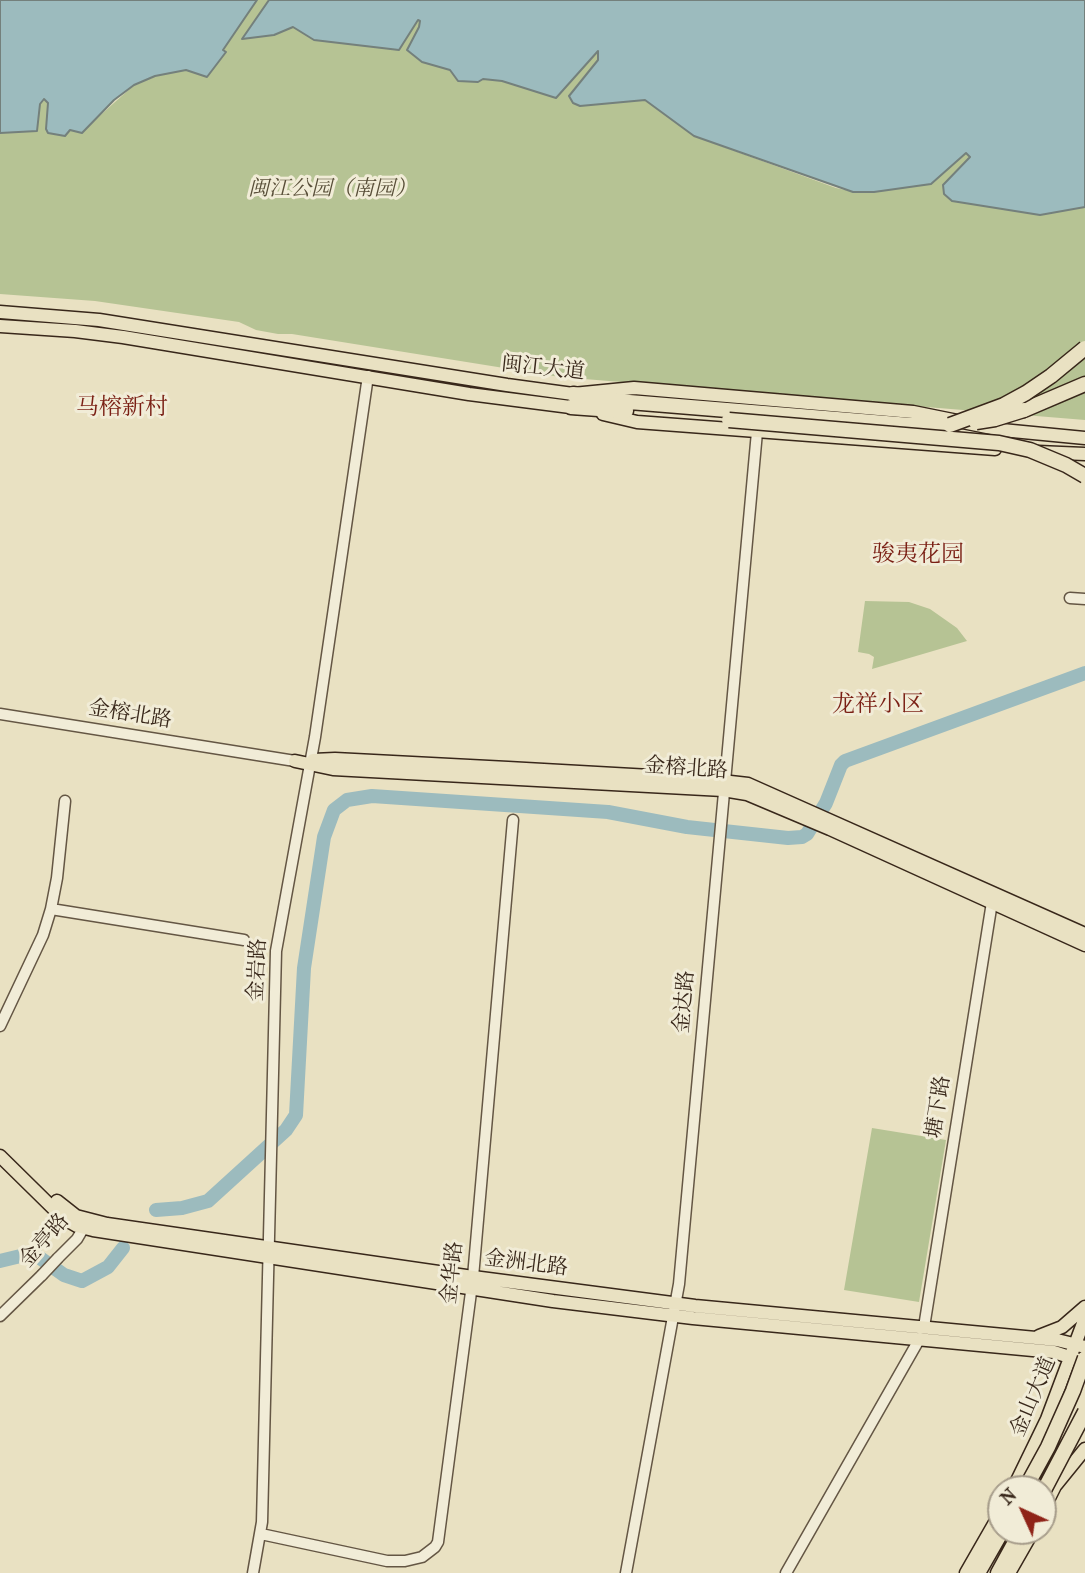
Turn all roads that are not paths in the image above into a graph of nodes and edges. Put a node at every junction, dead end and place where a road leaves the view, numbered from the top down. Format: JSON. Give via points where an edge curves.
{"nodes":[{"id":1,"x":0,"y":312,"type":"edge"},
{"id":2,"x":0,"y":326,"type":"edge"},
{"id":3,"x":1085,"y":348,"type":"edge"},
{"id":4,"x":369,"y":376,"type":"junction"},
{"id":5,"x":1085,"y":384,"type":"edge"},
{"id":6,"x":572,"y":400,"type":"junction"},
{"id":7,"x":730,"y":415,"type":"junction"},
{"id":8,"x":950,"y":425,"type":"junction"},
{"id":9,"x":757,"y":432,"type":"junction"},
{"id":10,"x":1085,"y":438,"type":"edge"},
{"id":11,"x":1085,"y":454,"type":"edge"},
{"id":12,"x":1085,"y":477,"type":"edge"},
{"id":13,"x":1070,"y":598,"type":"dead end"},
{"id":14,"x":1085,"y":599,"type":"edge"},
{"id":15,"x":0,"y":714,"type":"edge"},
{"id":16,"x":295,"y":761,"type":"joint"},
{"id":17,"x":311,"y":762,"type":"junction"},
{"id":18,"x":723,"y":785,"type":"junction"},
{"id":19,"x":65,"y":801,"type":"dead end"},
{"id":20,"x":513,"y":820,"type":"dead end"},
{"id":21,"x":992,"y":898,"type":"junction"},
{"id":22,"x":51,"y":909,"type":"junction"},
{"id":23,"x":1085,"y":934,"type":"edge"},
{"id":24,"x":244,"y":940,"type":"dead end"},
{"id":25,"x":1085,"y":945,"type":"edge"},
{"id":26,"x":0,"y":1026,"type":"edge"},
{"id":27,"x":0,"y":1146,"type":"edge"},
{"id":28,"x":0,"y":1156,"type":"edge"},
{"id":29,"x":86,"y":1224,"type":"junction"},
{"id":30,"x":268,"y":1251,"type":"junction"},
{"id":31,"x":472,"y":1283,"type":"junction"},
{"id":32,"x":1085,"y":1307,"type":"edge"},
{"id":33,"x":676,"y":1309,"type":"junction"},
{"id":34,"x":0,"y":1316,"type":"edge"},
{"id":35,"x":1085,"y":1318,"type":"edge"},
{"id":36,"x":922,"y":1333,"type":"junction"},
{"id":37,"x":1035,"y":1338,"type":"junction"},
{"id":38,"x":1081,"y":1354,"type":"edge"},
{"id":39,"x":1085,"y":1412,"type":"edge"},
{"id":40,"x":1085,"y":1449,"type":"edge"},
{"id":41,"x":1023,"y":1471,"type":"junction"},
{"id":42,"x":1021,"y":1475,"type":"edge"},
{"id":43,"x":1029,"y":1475,"type":"edge"},
{"id":44,"x":1033,"y":1475,"type":"edge"},
{"id":45,"x":1056,"y":1475,"type":"edge"},
{"id":46,"x":1057,"y":1480,"type":"edge"},
{"id":47,"x":261,"y":1534,"type":"junction"},
{"id":48,"x":987,"y":1536,"type":"edge"},
{"id":49,"x":994,"y":1545,"type":"edge"},
{"id":50,"x":1013,"y":1545,"type":"edge"},
{"id":51,"x":1024,"y":1545,"type":"edge"},
{"id":52,"x":253,"y":1573,"type":"edge"},
{"id":53,"x":626,"y":1573,"type":"edge"},
{"id":54,"x":786,"y":1573,"type":"edge"},
{"id":55,"x":966,"y":1573,"type":"edge"},
{"id":56,"x":978,"y":1573,"type":"edge"},
{"id":57,"x":998,"y":1573,"type":"edge"},
{"id":58,"x":1009,"y":1573,"type":"edge"}],
"edges":[{"from":1,"to":6,"type":"main road","name":"闽江大道","via":[[99,320]]},
{"from":2,"to":4,"type":"main road","name":"闽江大道","via":[[96,334]]},
{"from":3,"to":8,"type":"highway","bridge":true,"via":[[1026,393]]},
{"from":4,"to":6,"type":"main road","name":"闽江大道","via":[[470,394]]},
{"from":4,"to":17,"type":"street","name":"金岩路"},
{"from":5,"to":8,"type":"highway","bridge":true,"via":[[1004,416]]},
{"from":6,"to":7,"type":"highway"},
{"from":6,"to":9,"type":"main road","name":"闽江大道","via":[[637,422]]},
{"from":6,"to":10,"type":"main road","name":"闽江大道","via":[[634,388],[913,412],[1026,434]]},
{"from":7,"to":8,"type":"highway"},
{"from":7,"to":12,"type":"highway","bridge":true,"via":[[999,443],[1030,450]]},
{"from":9,"to":11,"type":"main road","name":"闽江大道"},
{"from":9,"to":18,"type":"street","name":"金达路"},
{"from":13,"to":14,"type":"street"},
{"from":15,"to":16,"type":"street","name":"金榕北路"},
{"from":16,"to":17,"type":"main road","name":"金榕北路"},
{"from":17,"to":18,"type":"main road","name":"金榕北路","via":[[335,759]]},
{"from":17,"to":30,"type":"street","name":"金岩路","via":[[276,951]]},
{"from":18,"to":21,"type":"main road","name":"金榕北路","via":[[748,784]]},
{"from":18,"to":33,"type":"street","name":"金达路"},
{"from":19,"to":22,"type":"street"},
{"from":20,"to":31,"type":"street","name":"金华路"},
{"from":21,"to":23,"type":"main road","name":"金榕北路"},
{"from":21,"to":25,"type":"main road","name":"金榕北路"},
{"from":21,"to":36,"type":"street","name":"塘下路"},
{"from":22,"to":24,"type":"street"},
{"from":22,"to":26,"type":"street"},
{"from":27,"to":29,"type":"main road","name":"金洲北路"},
{"from":28,"to":29,"type":"main road","name":"金洲北路","via":[[63,1218]]},
{"from":29,"to":30,"type":"main road","name":"金洲北路"},
{"from":29,"to":34,"type":"street","name":"金亭路","bridge":true},
{"from":30,"to":31,"type":"main road","name":"金洲北路"},
{"from":30,"to":47,"type":"street","name":"金岩路"},
{"from":31,"to":33,"type":"main road","name":"金洲北路"},
{"from":31,"to":47,"type":"street","name":"金华路","via":[[435,1547],[414,1559],[387,1561]]},
{"from":32,"to":37,"type":"main road","via":[[1062,1326]]},
{"from":33,"to":36,"type":"main road","name":"金洲北路"},
{"from":33,"to":53,"type":"street","name":"金达路"},
{"from":35,"to":38,"type":"main road","name":"金山大道"},
{"from":36,"to":37,"type":"main road","name":"金洲北路"},
{"from":36,"to":38,"type":"main road","name":"金洲北路"},
{"from":36,"to":54,"type":"street","name":"塘下路"},
{"from":37,"to":38,"type":"main road","name":"金洲北路"},
{"from":38,"to":41,"type":"main road","name":"金山大道"},
{"from":38,"to":44,"type":"highway","bridge":true,"via":[[1073,1391]]},
{"from":39,"to":45,"type":"highway","bridge":true},
{"from":40,"to":46,"type":"main road"},
{"from":41,"to":42,"type":"main road","name":"金山大道"},
{"from":41,"to":43,"type":"main road"},
{"from":47,"to":52,"type":"street","name":"金岩路"},
{"from":48,"to":55,"type":"main road"},
{"from":49,"to":56,"type":"highway"},
{"from":50,"to":57,"type":"highway"},
{"from":51,"to":58,"type":"main road"}]}
